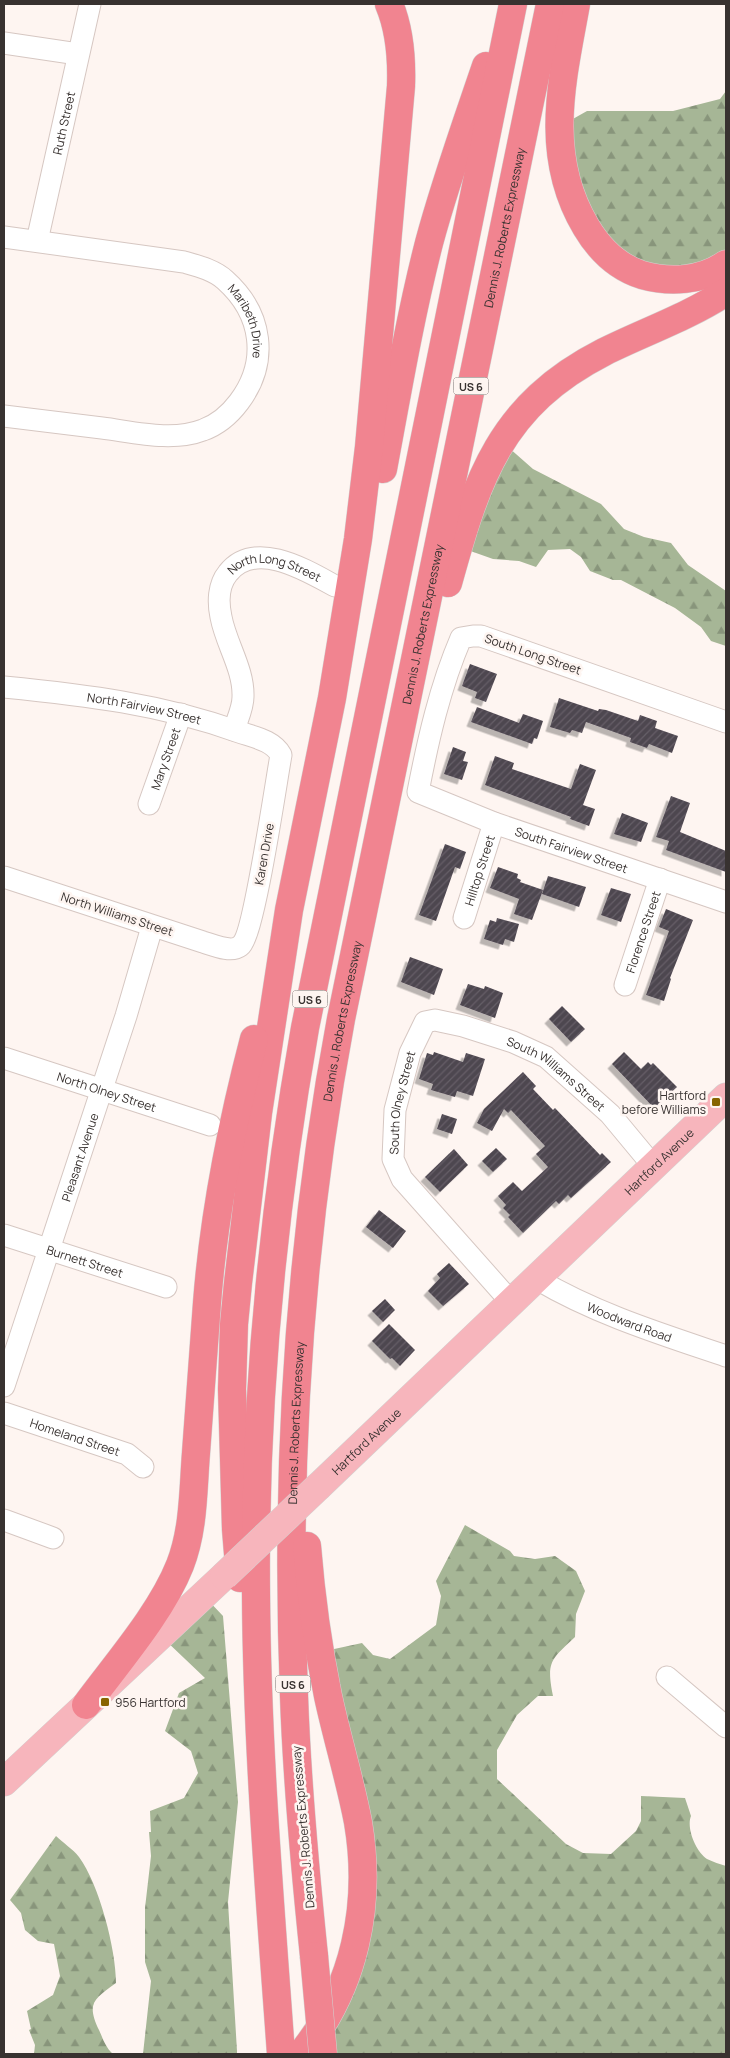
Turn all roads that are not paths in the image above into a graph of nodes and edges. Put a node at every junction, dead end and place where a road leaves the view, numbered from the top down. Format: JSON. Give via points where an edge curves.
{"nodes":[{"id":1,"x":90,"y":4,"type":"edge"},
{"id":2,"x":389,"y":4,"type":"edge"},
{"id":3,"x":507,"y":4,"type":"edge"},
{"id":4,"x":514,"y":4,"type":"edge"},
{"id":5,"x":550,"y":4,"type":"edge"},
{"id":6,"x":576,"y":4,"type":"edge"},
{"id":7,"x":4,"y":43,"type":"edge"},
{"id":8,"x":78,"y":54,"type":"junction"},
{"id":9,"x":4,"y":237,"type":"edge"},
{"id":10,"x":37,"y":241,"type":"junction"},
{"id":11,"x":726,"y":264,"type":"edge"},
{"id":12,"x":726,"y":292,"type":"edge"},
{"id":13,"x":4,"y":416,"type":"edge"},
{"id":14,"x":335,"y":586,"type":"dead end"},
{"id":15,"x":4,"y":688,"type":"edge"},
{"id":16,"x":332,"y":698,"type":"junction"},
{"id":17,"x":181,"y":714,"type":"junction"},
{"id":18,"x":726,"y":722,"type":"edge"},
{"id":19,"x":234,"y":730,"type":"junction"},
{"id":20,"x":278,"y":751,"type":"joint"},
{"id":21,"x":393,"y":768,"type":"junction"},
{"id":22,"x":418,"y":792,"type":"joint"},
{"id":23,"x":149,"y":804,"type":"dead end"},
{"id":24,"x":494,"y":823,"type":"junction"},
{"id":25,"x":4,"y":877,"type":"edge"},
{"id":26,"x":660,"y":879,"type":"junction"},
{"id":27,"x":726,"y":902,"type":"edge"},
{"id":28,"x":289,"y":910,"type":"junction"},
{"id":29,"x":464,"y":918,"type":"dead end"},
{"id":30,"x":152,"y":927,"type":"junction"},
{"id":31,"x":230,"y":949,"type":"joint"},
{"id":32,"x":625,"y":985,"type":"dead end"},
{"id":33,"x":463,"y":1026,"type":"joint"},
{"id":34,"x":4,"y":1058,"type":"edge"},
{"id":35,"x":101,"y":1089,"type":"junction"},
{"id":36,"x":726,"y":1097,"type":"edge"},
{"id":37,"x":210,"y":1125,"type":"dead end"},
{"id":38,"x":654,"y":1167,"type":"junction"},
{"id":39,"x":4,"y":1235,"type":"edge"},
{"id":40,"x":49,"y":1250,"type":"junction"},
{"id":41,"x":536,"y":1279,"type":"junction"},
{"id":42,"x":166,"y":1288,"type":"dead end"},
{"id":43,"x":512,"y":1303,"type":"junction"},
{"id":44,"x":726,"y":1356,"type":"edge"},
{"id":45,"x":4,"y":1386,"type":"edge"},
{"id":46,"x":294,"y":1412,"type":"junction"},
{"id":47,"x":4,"y":1413,"type":"edge"},
{"id":48,"x":143,"y":1467,"type":"dead end"},
{"id":49,"x":4,"y":1520,"type":"edge"},
{"id":50,"x":53,"y":1538,"type":"dead end"},
{"id":51,"x":667,"y":1677,"type":"dead end"},
{"id":52,"x":86,"y":1705,"type":"junction"},
{"id":53,"x":258,"y":1708,"type":"junction"},
{"id":54,"x":726,"y":1728,"type":"edge"},
{"id":55,"x":4,"y":1782,"type":"edge"},
{"id":56,"x":281,"y":2054,"type":"edge"},
{"id":57,"x":301,"y":2054,"type":"edge"},
{"id":58,"x":323,"y":2054,"type":"edge"}],
"edges":[{"from":1,"to":8,"type":"street","name":"Ruth Street"},
{"from":2,"to":16,"type":"highway","via":[[398,29],[402,86],[369,446],[358,539]]},
{"from":3,"to":16,"type":"highway","via":[[429,243],[353,618]]},
{"from":4,"to":53,"type":"highway","number":"US 6","via":[[314,981],[286,1140],[267,1310],[257,1470]]},
{"from":5,"to":21,"type":"highway","name":"Dennis J. Roberts Expressway","number":"US 6"},
{"from":6,"to":11,"type":"highway","via":[[563,76],[559,139],[564,174],[582,220],[606,254],[626,268],[644,275],[663,280],[686,279]]},
{"from":7,"to":8,"type":"street"},
{"from":8,"to":10,"type":"street","name":"Ruth Street"},
{"from":9,"to":10,"type":"street","name":"Maribeth Drive"},
{"from":10,"to":13,"type":"street","name":"Maribeth Drive","via":[[184,262],[215,273],[232,288],[251,314],[258,362],[244,395],[233,409],[219,422],[189,434],[157,435]]},
{"from":12,"to":21,"type":"highway","via":[[576,368],[546,390],[510,429],[490,462],[465,521]]},
{"from":14,"to":19,"type":"street","name":"North Long Street","via":[[293,565],[261,558],[242,561],[223,579],[219,606],[241,676],[243,697]]},
{"from":15,"to":17,"type":"street","name":"North Fairview Street","via":[[115,700]]},
{"from":16,"to":28,"type":"highway"},
{"from":17,"to":19,"type":"street","name":"North Fairview Street"},
{"from":17,"to":23,"type":"street","name":"Mary Street"},
{"from":18,"to":22,"type":"street","name":"South Long Street","via":[[481,636],[467,636],[461,638],[452,659]]},
{"from":19,"to":20,"type":"street","name":"North Fairview Street","via":[[271,744]]},
{"from":20,"to":31,"type":"street","name":"Karen Drive","via":[[281,755],[248,932],[242,944]]},
{"from":21,"to":46,"type":"highway","name":"Dennis J. Roberts Expressway","number":"US 6","via":[[341,1019],[322,1130],[302,1299]]},
{"from":22,"to":24,"type":"street","name":"South Fairview Street"},
{"from":24,"to":26,"type":"street","name":"South Fairview Street"},
{"from":24,"to":29,"type":"street","name":"Hilltop Street"},
{"from":25,"to":30,"type":"street","name":"North Williams Street"},
{"from":26,"to":27,"type":"street","name":"South Fairview Street"},
{"from":26,"to":32,"type":"street","name":"Florence Street"},
{"from":28,"to":52,"type":"highway","via":[[240,1093],[222,1178],[211,1257],[192,1508],[184,1553],[159,1604]]},
{"from":28,"to":53,"type":"highway","via":[[257,1122],[232,1358],[236,1538]]},
{"from":30,"to":31,"type":"street","name":"North Williams Street"},
{"from":30,"to":35,"type":"street","name":"Pleasant Avenue"},
{"from":33,"to":38,"type":"street","name":"South Williams Street","via":[[513,1042],[546,1057],[610,1114]]},
{"from":33,"to":43,"type":"street","name":"South Olney Street","via":[[429,1020],[420,1029],[395,1110],[392,1159],[402,1179]]},
{"from":34,"to":35,"type":"street","name":"North Olney Street"},
{"from":35,"to":37,"type":"street","name":"North Olney Street"},
{"from":35,"to":40,"type":"street","name":"Pleasant Avenue"},
{"from":36,"to":38,"type":"main road","name":"Hartford Avenue"},
{"from":38,"to":41,"type":"main road","name":"Hartford Avenue"},
{"from":39,"to":40,"type":"street","name":"Burnett Street"},
{"from":40,"to":42,"type":"street","name":"Burnett Street"},
{"from":40,"to":45,"type":"street","name":"Pleasant Avenue"},
{"from":41,"to":43,"type":"main road","name":"Hartford Avenue"},
{"from":41,"to":44,"type":"street","name":"Woodward Road","via":[[564,1295],[635,1325]]},
{"from":43,"to":52,"type":"main road","name":"Hartford Avenue","bridge":true},
{"from":46,"to":57,"type":"highway","via":[[316,1624],[328,1696],[357,1821],[363,1884],[360,1927],[349,1969],[329,2013]]},
{"from":46,"to":58,"type":"highway","name":"Dennis J. Roberts Expressway","number":"US 6","bridge":true,"via":[[291,1582],[294,1695],[300,1809]]},
{"from":47,"to":48,"type":"street","name":"Homeland Street","via":[[126,1454]]},
{"from":49,"to":50,"type":"street"},
{"from":51,"to":54,"type":"street"},
{"from":52,"to":55,"type":"main road","name":"Hartford Avenue"},
{"from":53,"to":56,"type":"highway","number":"US 6"}]}
